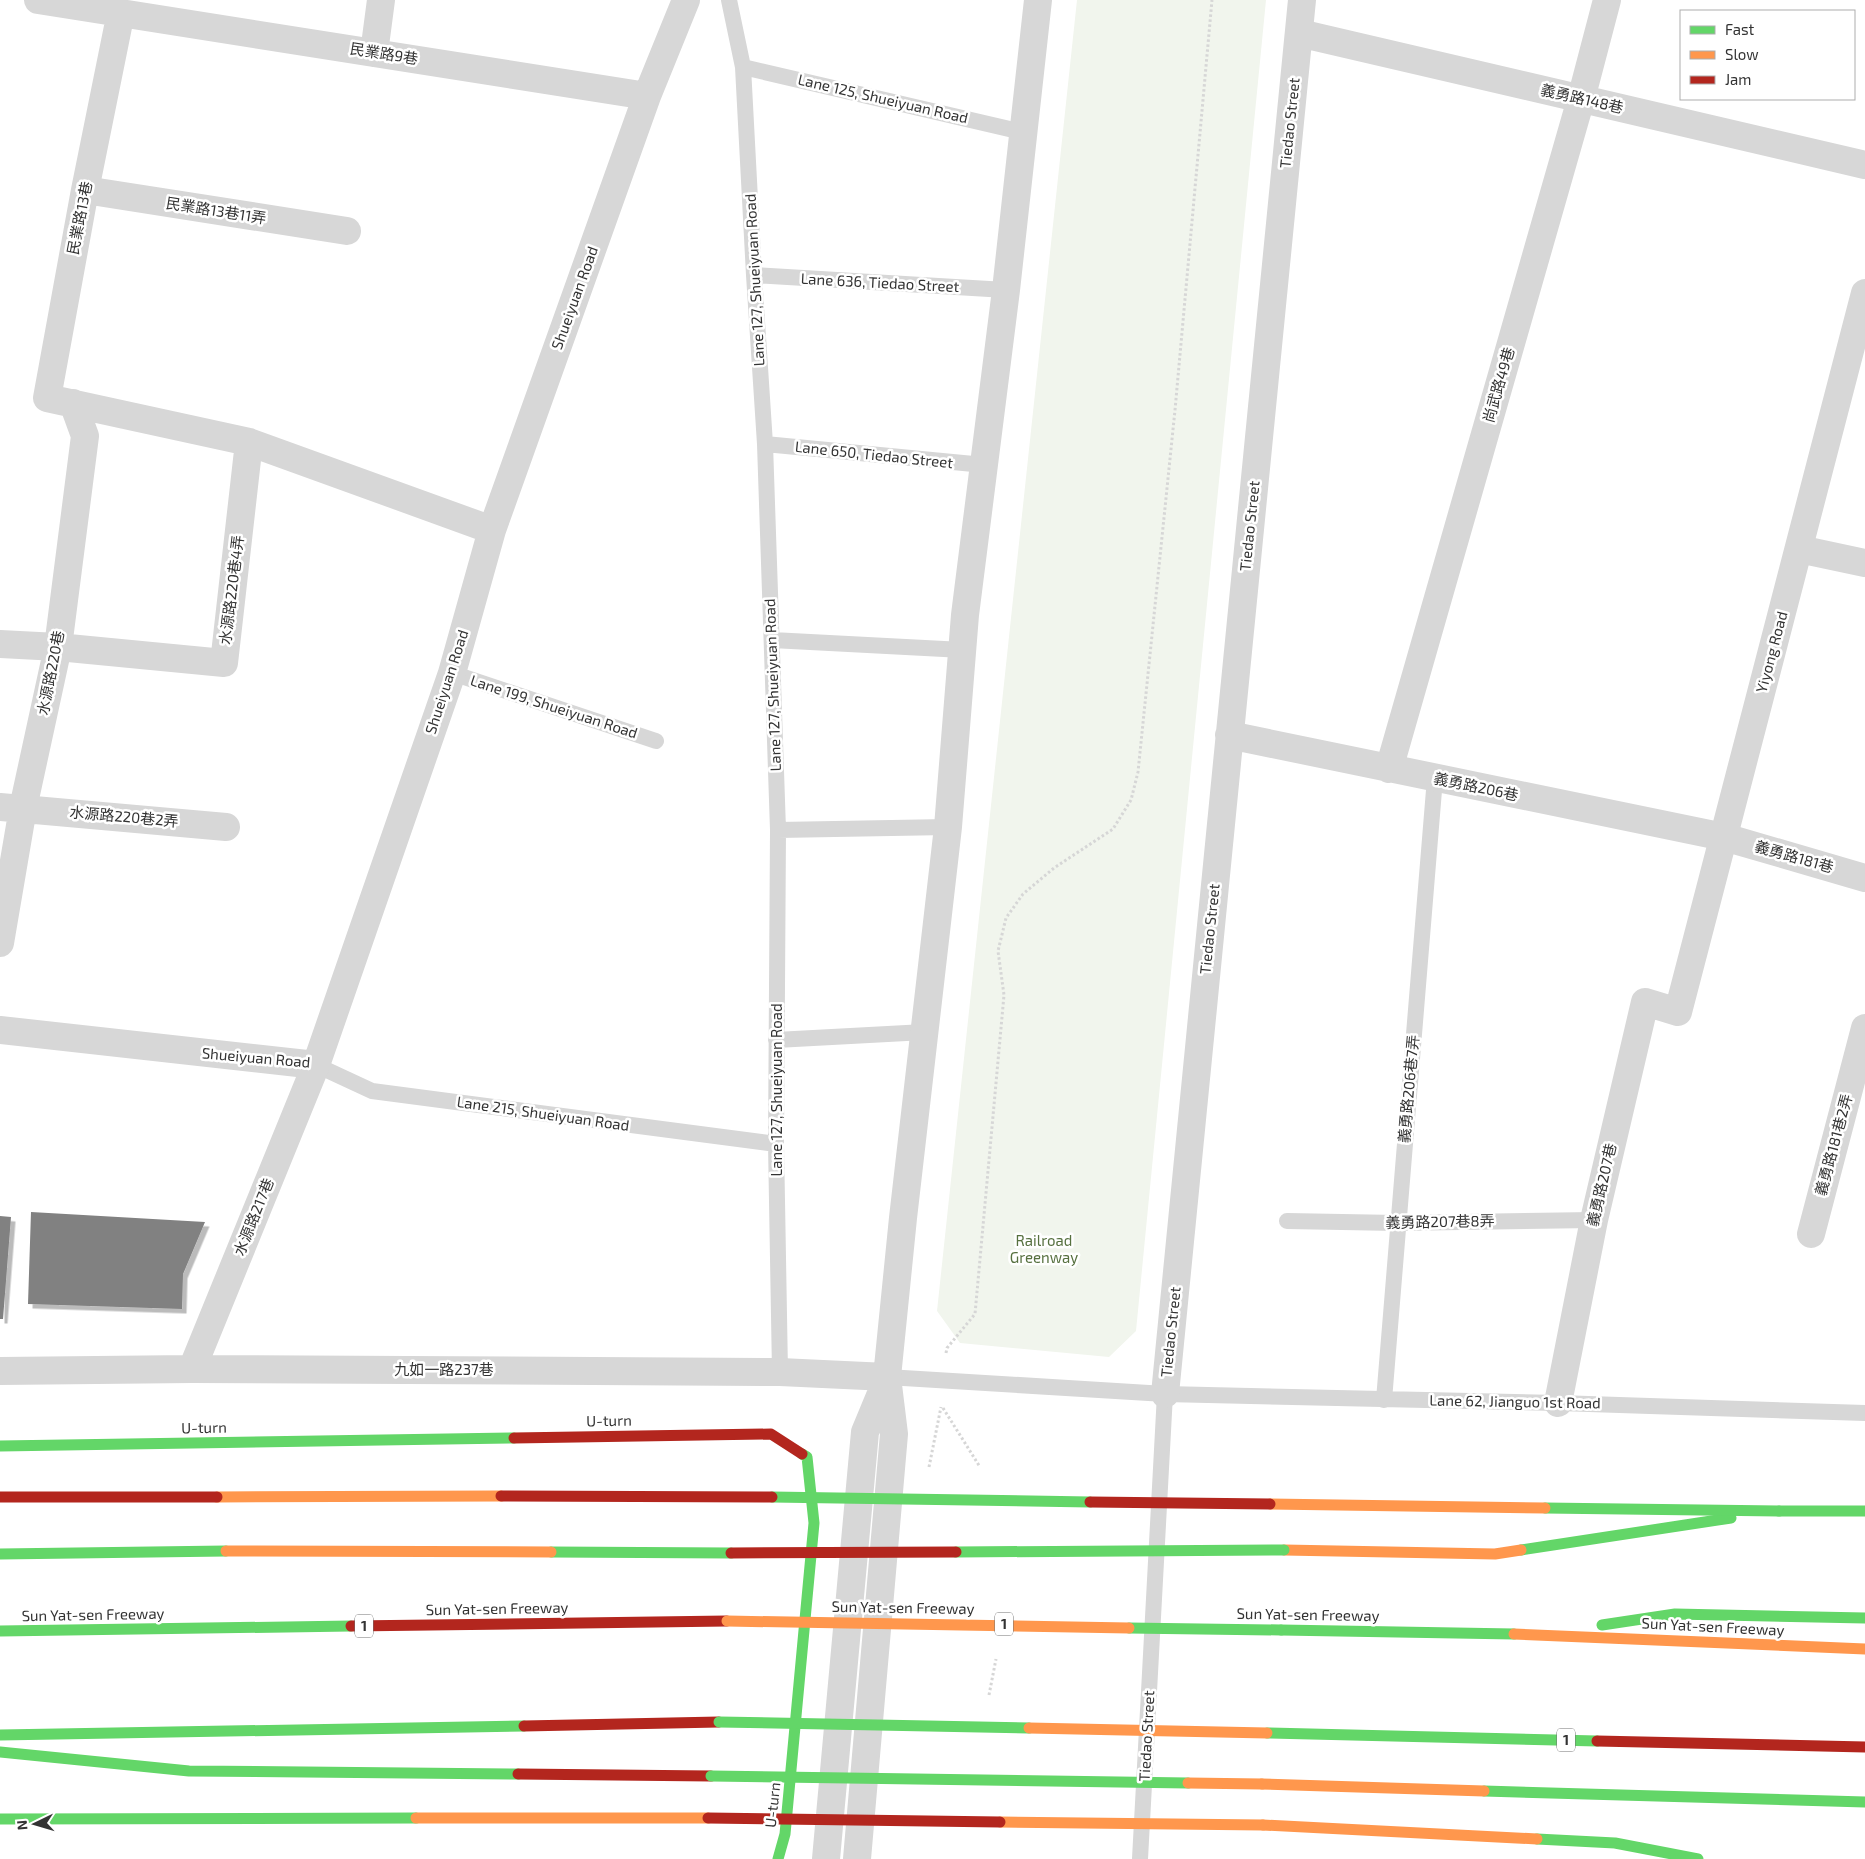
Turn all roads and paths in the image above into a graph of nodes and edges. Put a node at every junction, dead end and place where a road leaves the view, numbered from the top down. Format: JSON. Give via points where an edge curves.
{"nodes":[{"id":1,"x":38,"y":0,"type":"edge"},
{"id":2,"x":381,"y":0,"type":"edge"},
{"id":3,"x":686,"y":0,"type":"edge"},
{"id":4,"x":729,"y":0,"type":"edge"},
{"id":5,"x":1038,"y":0,"type":"edge"},
{"id":6,"x":1212,"y":0,"type":"edge"},
{"id":7,"x":1302,"y":0,"type":"edge"},
{"id":8,"x":1607,"y":0,"type":"edge"},
{"id":9,"x":121,"y":12,"type":"junction"},
{"id":10,"x":1299,"y":33,"type":"junction"},
{"id":11,"x":374,"y":53,"type":"junction"},
{"id":12,"x":743,"y":67,"type":"junction"},
{"id":13,"x":647,"y":96,"type":"junction"},
{"id":14,"x":1581,"y":99,"type":"junction"},
{"id":15,"x":1022,"y":132,"type":"junction"},
{"id":16,"x":1865,"y":165,"type":"edge"},
{"id":17,"x":86,"y":190,"type":"junction"},
{"id":18,"x":347,"y":231,"type":"dead end"},
{"id":19,"x":754,"y":275,"type":"junction"},
{"id":20,"x":1006,"y":290,"type":"junction"},
{"id":21,"x":1865,"y":292,"type":"edge"},
{"id":22,"x":73,"y":403,"type":"junction"},
{"id":23,"x":249,"y":442,"type":"junction"},
{"id":24,"x":765,"y":444,"type":"junction"},
{"id":25,"x":984,"y":466,"type":"junction"},
{"id":26,"x":492,"y":530,"type":"junction"},
{"id":27,"x":1799,"y":549,"type":"junction"},
{"id":28,"x":1865,"y":563,"type":"edge"},
{"id":29,"x":772,"y":640,"type":"junction"},
{"id":30,"x":0,"y":644,"type":"edge"},
{"id":31,"x":58,"y":647,"type":"junction"},
{"id":32,"x":963,"y":650,"type":"junction"},
{"id":33,"x":452,"y":673,"type":"junction"},
{"id":34,"x":1229,"y":735,"type":"junction"},
{"id":35,"x":656,"y":741,"type":"dead end"},
{"id":36,"x":1389,"y":769,"type":"junction"},
{"id":37,"x":1435,"y":778,"type":"junction"},
{"id":38,"x":11,"y":807,"type":"edge"},
{"id":39,"x":226,"y":826,"type":"dead end"},
{"id":40,"x":948,"y":826,"type":"junction"},
{"id":41,"x":778,"y":830,"type":"junction"},
{"id":42,"x":1724,"y":837,"type":"junction"},
{"id":43,"x":1865,"y":878,"type":"edge"},
{"id":44,"x":0,"y":943,"type":"edge"},
{"id":45,"x":1678,"y":1012,"type":"joint"},
{"id":46,"x":1865,"y":1028,"type":"edge"},
{"id":47,"x":0,"y":1030,"type":"edge"},
{"id":48,"x":925,"y":1032,"type":"junction"},
{"id":49,"x":776,"y":1040,"type":"junction"},
{"id":50,"x":316,"y":1065,"type":"junction"},
{"id":51,"x":776,"y":1144,"type":"junction"},
{"id":52,"x":1594,"y":1220,"type":"junction"},
{"id":53,"x":1287,"y":1221,"type":"dead end"},
{"id":54,"x":1397,"y":1223,"type":"junction"},
{"id":55,"x":1811,"y":1234,"type":"dead end"},
{"id":56,"x":947,"y":1348,"type":"dead end"},
{"id":57,"x":192,"y":1369,"type":"junction"},
{"id":58,"x":0,"y":1371,"type":"edge"},
{"id":59,"x":780,"y":1372,"type":"junction"},
{"id":60,"x":887,"y":1377,"type":"junction"},
{"id":61,"x":1165,"y":1394,"type":"junction"},
{"id":62,"x":1384,"y":1400,"type":"junction"},
{"id":63,"x":1558,"y":1403,"type":"junction"},
{"id":64,"x":941,"y":1404,"type":"dead end"},
{"id":65,"x":1865,"y":1414,"type":"edge"},
{"id":66,"x":0,"y":1446,"type":"edge"},
{"id":67,"x":930,"y":1463,"type":"dead end"},
{"id":68,"x":0,"y":1497,"type":"edge"},
{"id":69,"x":1779,"y":1511,"type":"junction"},
{"id":70,"x":1865,"y":1511,"type":"edge"},
{"id":71,"x":0,"y":1554,"type":"edge"},
{"id":72,"x":1865,"y":1618,"type":"edge"},
{"id":73,"x":0,"y":1631,"type":"edge"},
{"id":74,"x":1543,"y":1634,"type":"junction"},
{"id":75,"x":1865,"y":1649,"type":"edge"},
{"id":76,"x":0,"y":1735,"type":"edge"},
{"id":77,"x":1865,"y":1747,"type":"edge"},
{"id":78,"x":0,"y":1752,"type":"edge"},
{"id":79,"x":1865,"y":1802,"type":"edge"},
{"id":80,"x":0,"y":1819,"type":"edge"},
{"id":81,"x":778,"y":1859,"type":"edge"},
{"id":82,"x":826,"y":1859,"type":"edge"},
{"id":83,"x":857,"y":1859,"type":"edge"},
{"id":84,"x":1140,"y":1859,"type":"edge"},
{"id":85,"x":1698,"y":1859,"type":"edge"}],
"edges":[{"from":1,"to":9,"type":"street","name":"民業路9巷"},
{"from":2,"to":11,"type":"street"},
{"from":3,"to":13,"type":"street","name":"Shueiyuan Road"},
{"from":4,"to":12,"type":"lane","name":"Lane 127, Shueiyuan Road"},
{"from":5,"to":15,"type":"street"},
{"from":6,"to":56,"type":"path","via":[[1138,772],[1131,800],[1113,830],[1054,868],[1023,894],[1006,918],[998,951],[1004,995],[975,1314]]},
{"from":7,"to":10,"type":"street","name":"Tiedao Street"},
{"from":8,"to":14,"type":"street","name":"尚武路49巷"},
{"from":9,"to":11,"type":"street","name":"民業路9巷"},
{"from":9,"to":17,"type":"street","name":"民業路13巷"},
{"from":10,"to":14,"type":"street","name":"義勇路148巷"},
{"from":10,"to":34,"type":"street","name":"Tiedao Street"},
{"from":11,"to":13,"type":"street","name":"民業路9巷"},
{"from":12,"to":15,"type":"lane","name":"Lane 125, Shueiyuan Road"},
{"from":12,"to":19,"type":"lane","name":"Lane 127, Shueiyuan Road"},
{"from":13,"to":26,"type":"street","name":"Shueiyuan Road"},
{"from":14,"to":16,"type":"street","name":"義勇路148巷"},
{"from":14,"to":36,"type":"street","name":"尚武路49巷"},
{"from":15,"to":20,"type":"street"},
{"from":17,"to":18,"type":"street","name":"民業路13巷11弄"},
{"from":17,"to":22,"type":"street","name":"民業路13巷","via":[[47,398]]},
{"from":19,"to":20,"type":"lane","name":"Lane 636, Tiedao Street"},
{"from":19,"to":24,"type":"lane","name":"Lane 127, Shueiyuan Road"},
{"from":20,"to":25,"type":"street"},
{"from":21,"to":27,"type":"street","name":"Yiyong Road"},
{"from":22,"to":23,"type":"street"},
{"from":22,"to":31,"type":"street","name":"水源路220巷","via":[[84,436]]},
{"from":23,"to":26,"type":"street"},
{"from":23,"to":31,"type":"street","name":"水源路220巷4弄","via":[[224,664]]},
{"from":24,"to":25,"type":"lane","name":"Lane 650, Tiedao Street"},
{"from":24,"to":29,"type":"lane","name":"Lane 127, Shueiyuan Road"},
{"from":25,"to":32,"type":"street"},
{"from":26,"to":33,"type":"street","name":"Shueiyuan Road"},
{"from":27,"to":28,"type":"street"},
{"from":27,"to":42,"type":"street","name":"Yiyong Road"},
{"from":29,"to":32,"type":"lane"},
{"from":29,"to":41,"type":"lane","name":"Lane 127, Shueiyuan Road"},
{"from":30,"to":31,"type":"street"},
{"from":31,"to":38,"type":"street","name":"水源路220巷"},
{"from":32,"to":40,"type":"street"},
{"from":33,"to":35,"type":"lane","name":"Lane 199, Shueiyuan Road"},
{"from":33,"to":50,"type":"street","name":"Shueiyuan Road"},
{"from":34,"to":36,"type":"street","name":"義勇路206巷"},
{"from":34,"to":61,"type":"street","name":"Tiedao Street"},
{"from":36,"to":37,"type":"street","name":"義勇路206巷"},
{"from":37,"to":42,"type":"street","name":"義勇路206巷"},
{"from":37,"to":54,"type":"lane","name":"義勇路206巷7弄"},
{"from":38,"to":39,"type":"street","name":"水源路220巷2弄"},
{"from":38,"to":44,"type":"street","name":"水源路220巷"},
{"from":40,"to":41,"type":"lane"},
{"from":40,"to":48,"type":"street"},
{"from":41,"to":49,"type":"lane","name":"Lane 127, Shueiyuan Road"},
{"from":42,"to":43,"type":"street","name":"義勇路181巷"},
{"from":42,"to":45,"type":"street","name":"Yiyong Road"},
{"from":45,"to":52,"type":"street","name":"義勇路207巷","via":[[1645,1002]]},
{"from":46,"to":55,"type":"street","name":"義勇路181巷2弄"},
{"from":47,"to":50,"type":"street","name":"Shueiyuan Road"},
{"from":48,"to":49,"type":"lane"},
{"from":48,"to":60,"type":"street"},
{"from":49,"to":51,"type":"lane","name":"Lane 127, Shueiyuan Road"},
{"from":50,"to":51,"type":"lane","name":"Lane 215, Shueiyuan Road","via":[[372,1091]]},
{"from":50,"to":57,"type":"street","name":"水源路217巷"},
{"from":51,"to":59,"type":"lane","name":"Lane 127, Shueiyuan Road"},
{"from":52,"to":54,"type":"lane","name":"義勇路207巷8弄"},
{"from":52,"to":63,"type":"street","name":"義勇路207巷"},
{"from":53,"to":54,"type":"lane","name":"義勇路207巷8弄"},
{"from":54,"to":62,"type":"lane","name":"義勇路206巷7弄"},
{"from":57,"to":58,"type":"street","name":"九如一路237巷"},
{"from":57,"to":59,"type":"street","name":"九如一路237巷"},
{"from":59,"to":60,"type":"street","name":"九如一路237巷"},
{"from":60,"to":61,"type":"lane","name":"Lane 62, Jianguo 1st Road"},
{"from":60,"to":82,"type":"street","via":[[865,1432]]},
{"from":60,"to":83,"type":"street","via":[[894,1434]]},
{"from":61,"to":62,"type":"lane","name":"Lane 62, Jianguo 1st Road"},
{"from":61,"to":84,"type":"lane","name":"Tiedao Street"},
{"from":62,"to":63,"type":"lane","name":"Lane 62, Jianguo 1st Road"},
{"from":63,"to":65,"type":"lane","name":"Lane 62, Jianguo 1st Road"},
{"from":64,"to":67,"type":"path"},
{"from":66,"to":81,"type":"main road","name":"U-turn","via":[[771,1434],[807,1457],[814,1523],[785,1834]]},
{"from":68,"to":69,"type":"main road","bridge":true,"via":[[676,1496]]},
{"from":69,"to":70,"type":"main road"},
{"from":69,"to":71,"type":"main road","bridge":true,"via":[[1495,1554],[1284,1550]]},
{"from":72,"to":74,"type":"main road","via":[[1675,1614]]},
{"from":73,"to":74,"type":"main road","name":"Sun Yat-sen Freeway","number":"1","bridge":true,"via":[[727,1621]]},
{"from":74,"to":75,"type":"main road","name":"Sun Yat-sen Freeway","number":"1"},
{"from":76,"to":77,"type":"main road","number":"1","bridge":true,"via":[[719,1722]]},
{"from":78,"to":79,"type":"main road","bridge":true,"via":[[189,1771],[1262,1784]]},
{"from":80,"to":85,"type":"main road","bridge":true,"via":[[708,1818],[1263,1825],[1615,1843]]}]}
